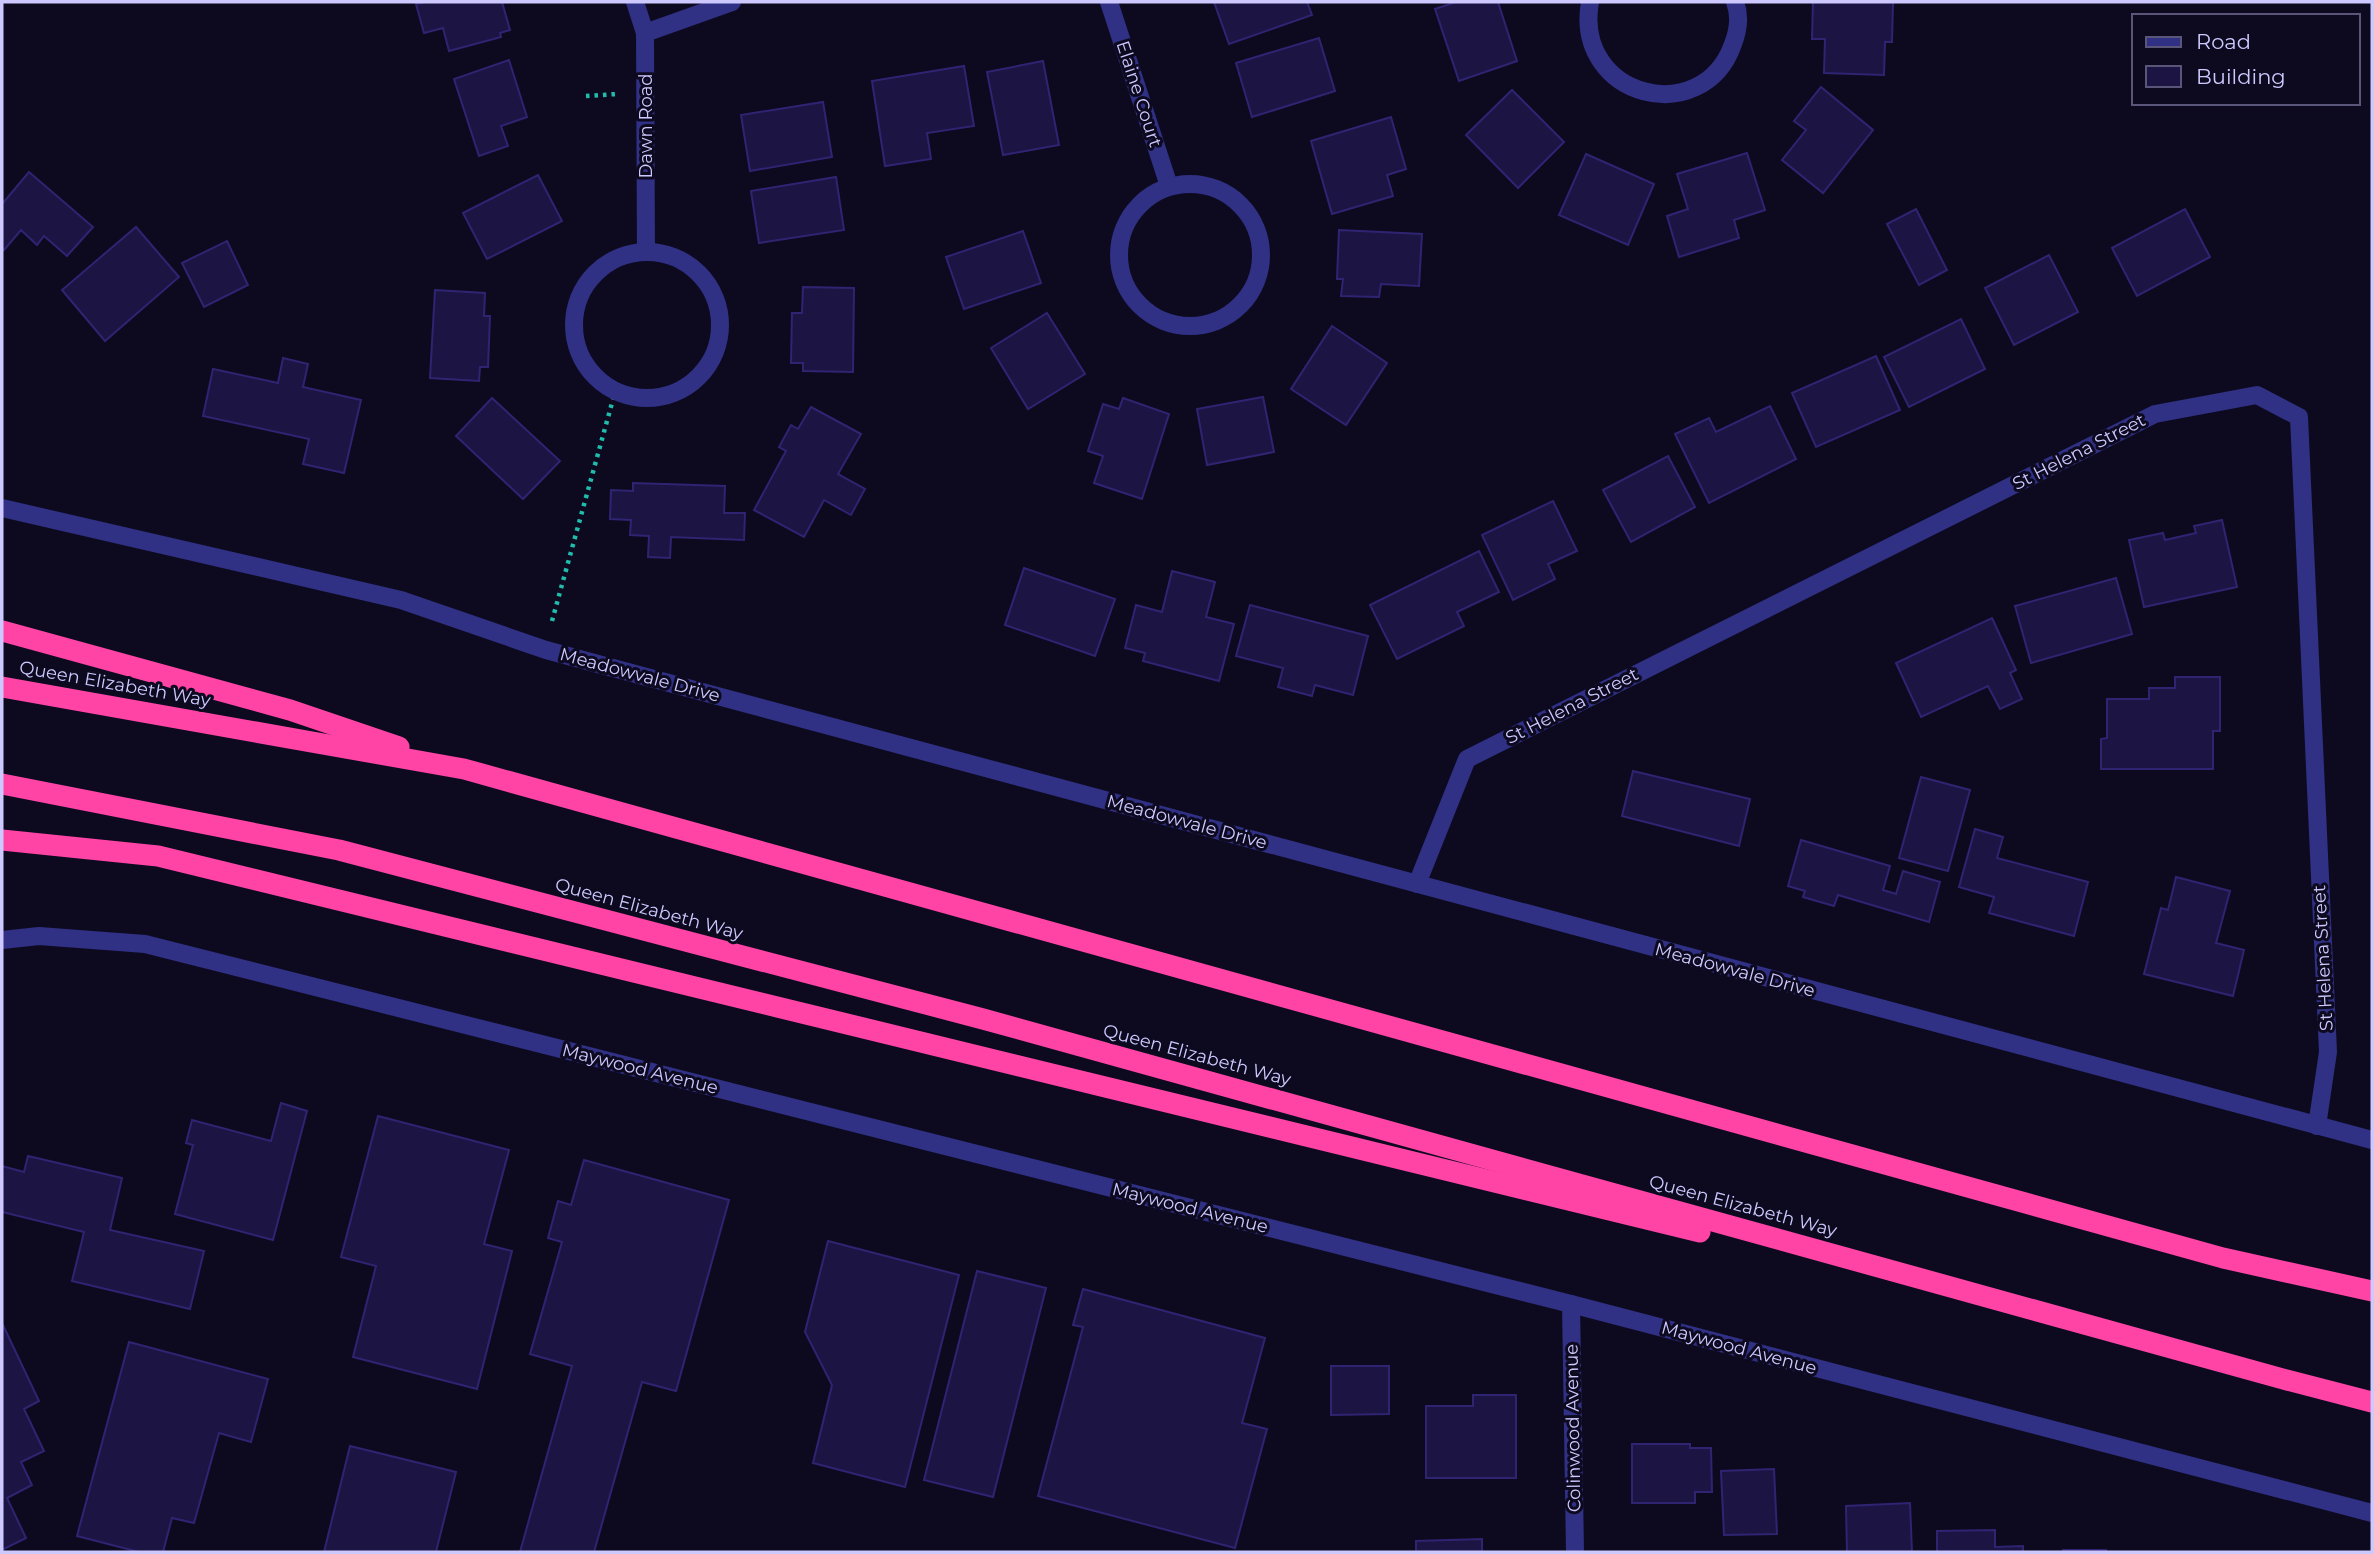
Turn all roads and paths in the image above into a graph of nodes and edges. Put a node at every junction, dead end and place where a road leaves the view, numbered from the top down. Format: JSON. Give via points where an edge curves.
{"nodes":[{"id":1,"x":635,"y":2,"type":"edge"},
{"id":2,"x":732,"y":2,"type":"edge"},
{"id":3,"x":1109,"y":2,"type":"edge"},
{"id":4,"x":1590,"y":2,"type":"edge"},
{"id":5,"x":1735,"y":2,"type":"edge"},
{"id":6,"x":645,"y":33,"type":"junction"},
{"id":7,"x":1169,"y":187,"type":"junction"},
{"id":8,"x":646,"y":251,"type":"junction"},
{"id":9,"x":615,"y":392,"type":"junction"},
{"id":10,"x":2,"y":508,"type":"edge"},
{"id":11,"x":2,"y":631,"type":"edge"},
{"id":12,"x":545,"y":650,"type":"junction"},
{"id":13,"x":2,"y":687,"type":"edge"},
{"id":14,"x":464,"y":769,"type":"junction"},
{"id":15,"x":2,"y":784,"type":"edge"},
{"id":16,"x":2,"y":840,"type":"edge"},
{"id":17,"x":1417,"y":884,"type":"junction"},
{"id":18,"x":2,"y":940,"type":"edge"},
{"id":19,"x":2317,"y":1126,"type":"junction"},
{"id":20,"x":2372,"y":1140,"type":"edge"},
{"id":21,"x":2372,"y":1291,"type":"edge"},
{"id":22,"x":1571,"y":1304,"type":"junction"},
{"id":23,"x":2121,"y":1334,"type":"junction"},
{"id":24,"x":2372,"y":1402,"type":"edge"},
{"id":25,"x":2372,"y":1513,"type":"edge"},
{"id":26,"x":1575,"y":1552,"type":"edge"}],
"edges":[{"from":1,"to":6,"type":"street","name":"Dawn Road"},
{"from":2,"to":6,"type":"street"},
{"from":3,"to":7,"type":"street","name":"Elaine Court"},
{"from":4,"to":5,"type":"street","via":[[1590,42],[1601,63],[1618,80],[1639,91],[1665,95],[1690,90],[1712,76],[1729,57],[1737,33]]},
{"from":6,"to":8,"type":"street","name":"Dawn Road"},
{"from":7,"to":7,"type":"street","via":[[1147,198],[1131,214],[1121,236],[1118,259],[1136,302],[1154,317],[1177,326],[1201,326],[1223,319],[1242,304],[1255,285],[1261,263],[1260,239],[1236,200],[1215,188]]},
{"from":8,"to":9,"type":"street","via":[[622,256],[600,268],[584,287],[575,310],[573,334],[580,358]]},
{"from":8,"to":9,"type":"street","via":[[670,255],[709,283],[719,306],[719,341],[704,373],[685,389],[663,398],[638,399]]},
{"from":9,"to":12,"type":"path"},
{"from":10,"to":12,"type":"street","name":"Meadowvale Drive","via":[[401,600]]},
{"from":11,"to":14,"type":"highway","via":[[290,710]]},
{"from":12,"to":17,"type":"street","name":"Meadowvale Drive"},
{"from":13,"to":14,"type":"highway","name":"Queen Elizabeth Way"},
{"from":14,"to":21,"type":"highway","name":"Queen Elizabeth Way","via":[[2222,1258]]},
{"from":15,"to":23,"type":"highway","name":"Queen Elizabeth Way","via":[[339,850],[983,1019]]},
{"from":16,"to":23,"type":"highway","via":[[158,856]]},
{"from":17,"to":19,"type":"street","name":"Meadowvale Drive"},
{"from":17,"to":19,"type":"street","name":"St Helena Street","via":[[1467,759],[2155,414],[2256,395],[2299,417],[2328,1052]]},
{"from":18,"to":22,"type":"street","name":"Maywood Avenue","via":[[39,936],[145,944]]},
{"from":19,"to":20,"type":"street","name":"Meadowvale Drive"},
{"from":22,"to":25,"type":"street","name":"Maywood Avenue"},
{"from":22,"to":26,"type":"street","name":"Colinwood Avenue"},
{"from":23,"to":24,"type":"highway","name":"Queen Elizabeth Way"}]}
